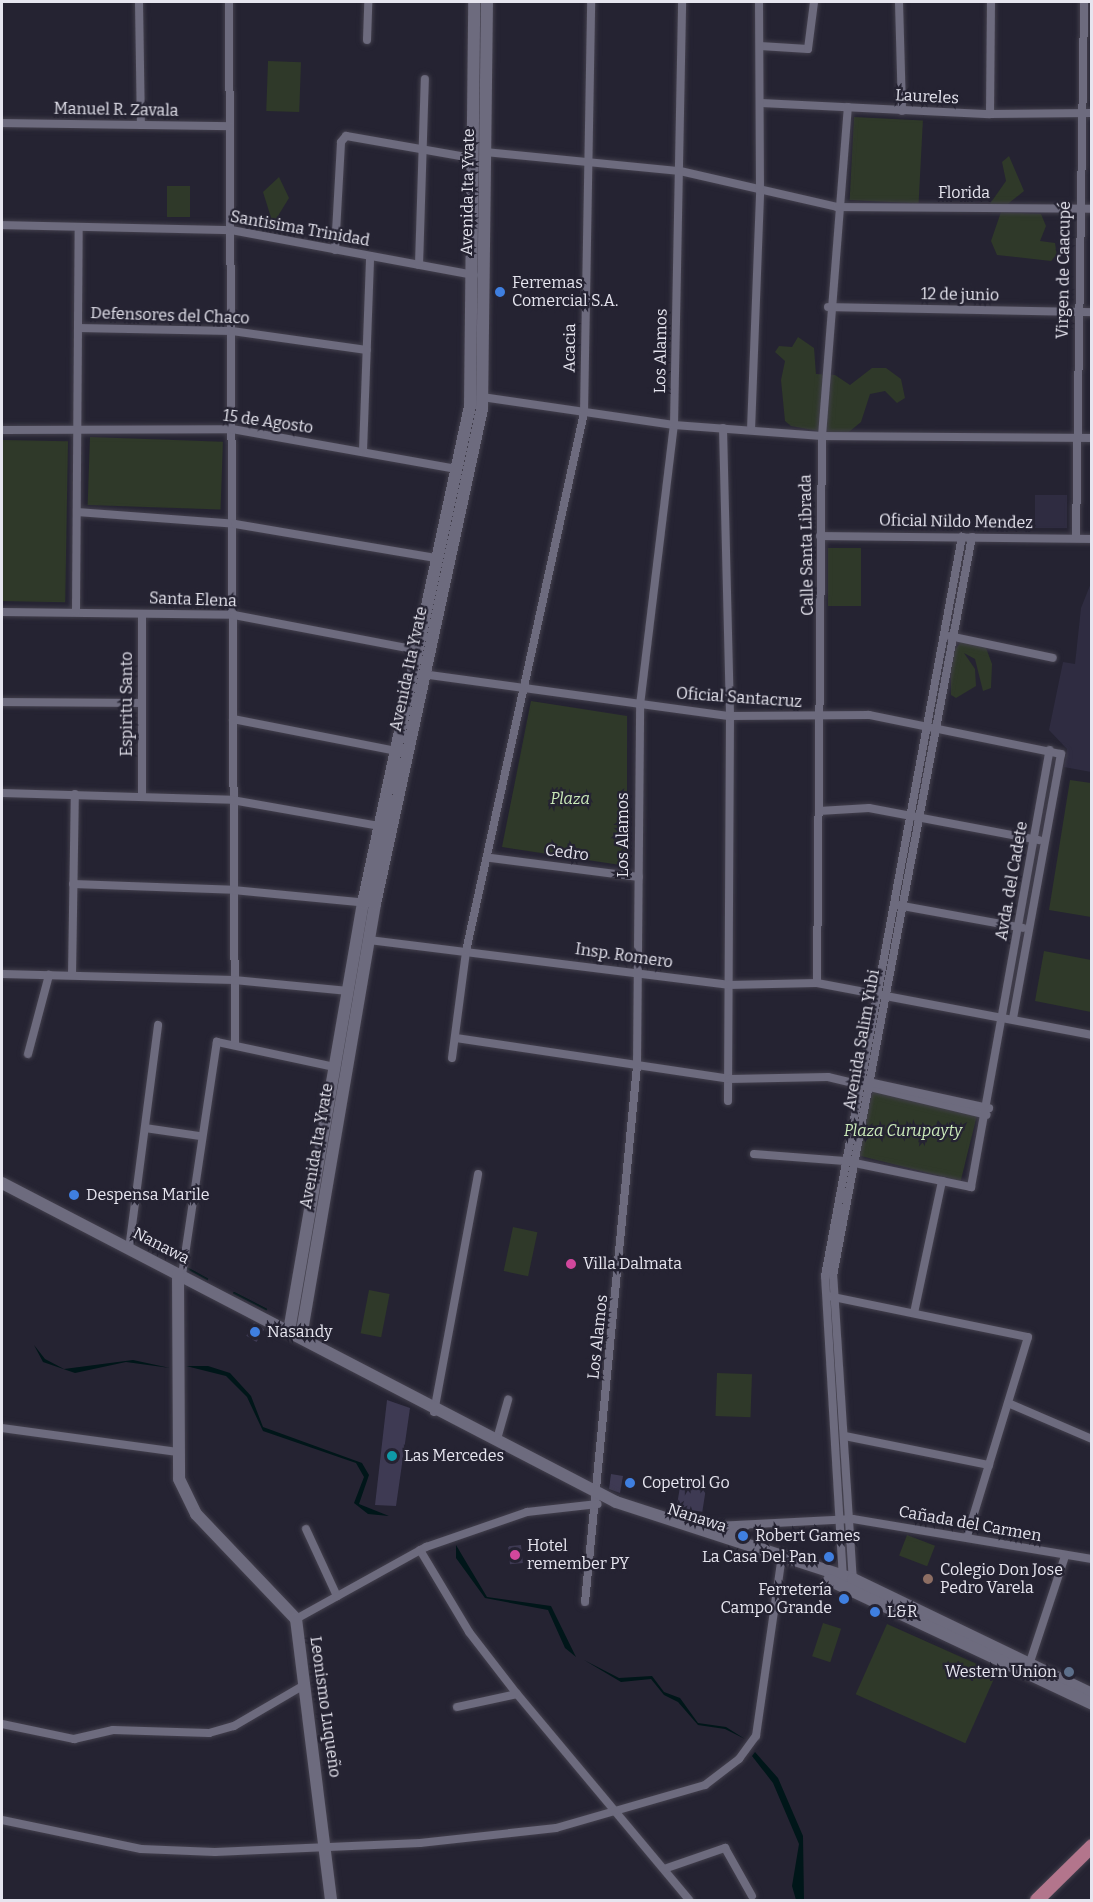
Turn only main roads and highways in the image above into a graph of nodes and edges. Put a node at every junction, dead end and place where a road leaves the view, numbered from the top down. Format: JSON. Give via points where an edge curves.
{"nodes":[{"id":1,"x":1092,"y":1846,"type":"edge"},
{"id":2,"x":1037,"y":1900,"type":"edge"}],
"edges":[{"from":1,"to":2,"type":"main road"}]}
